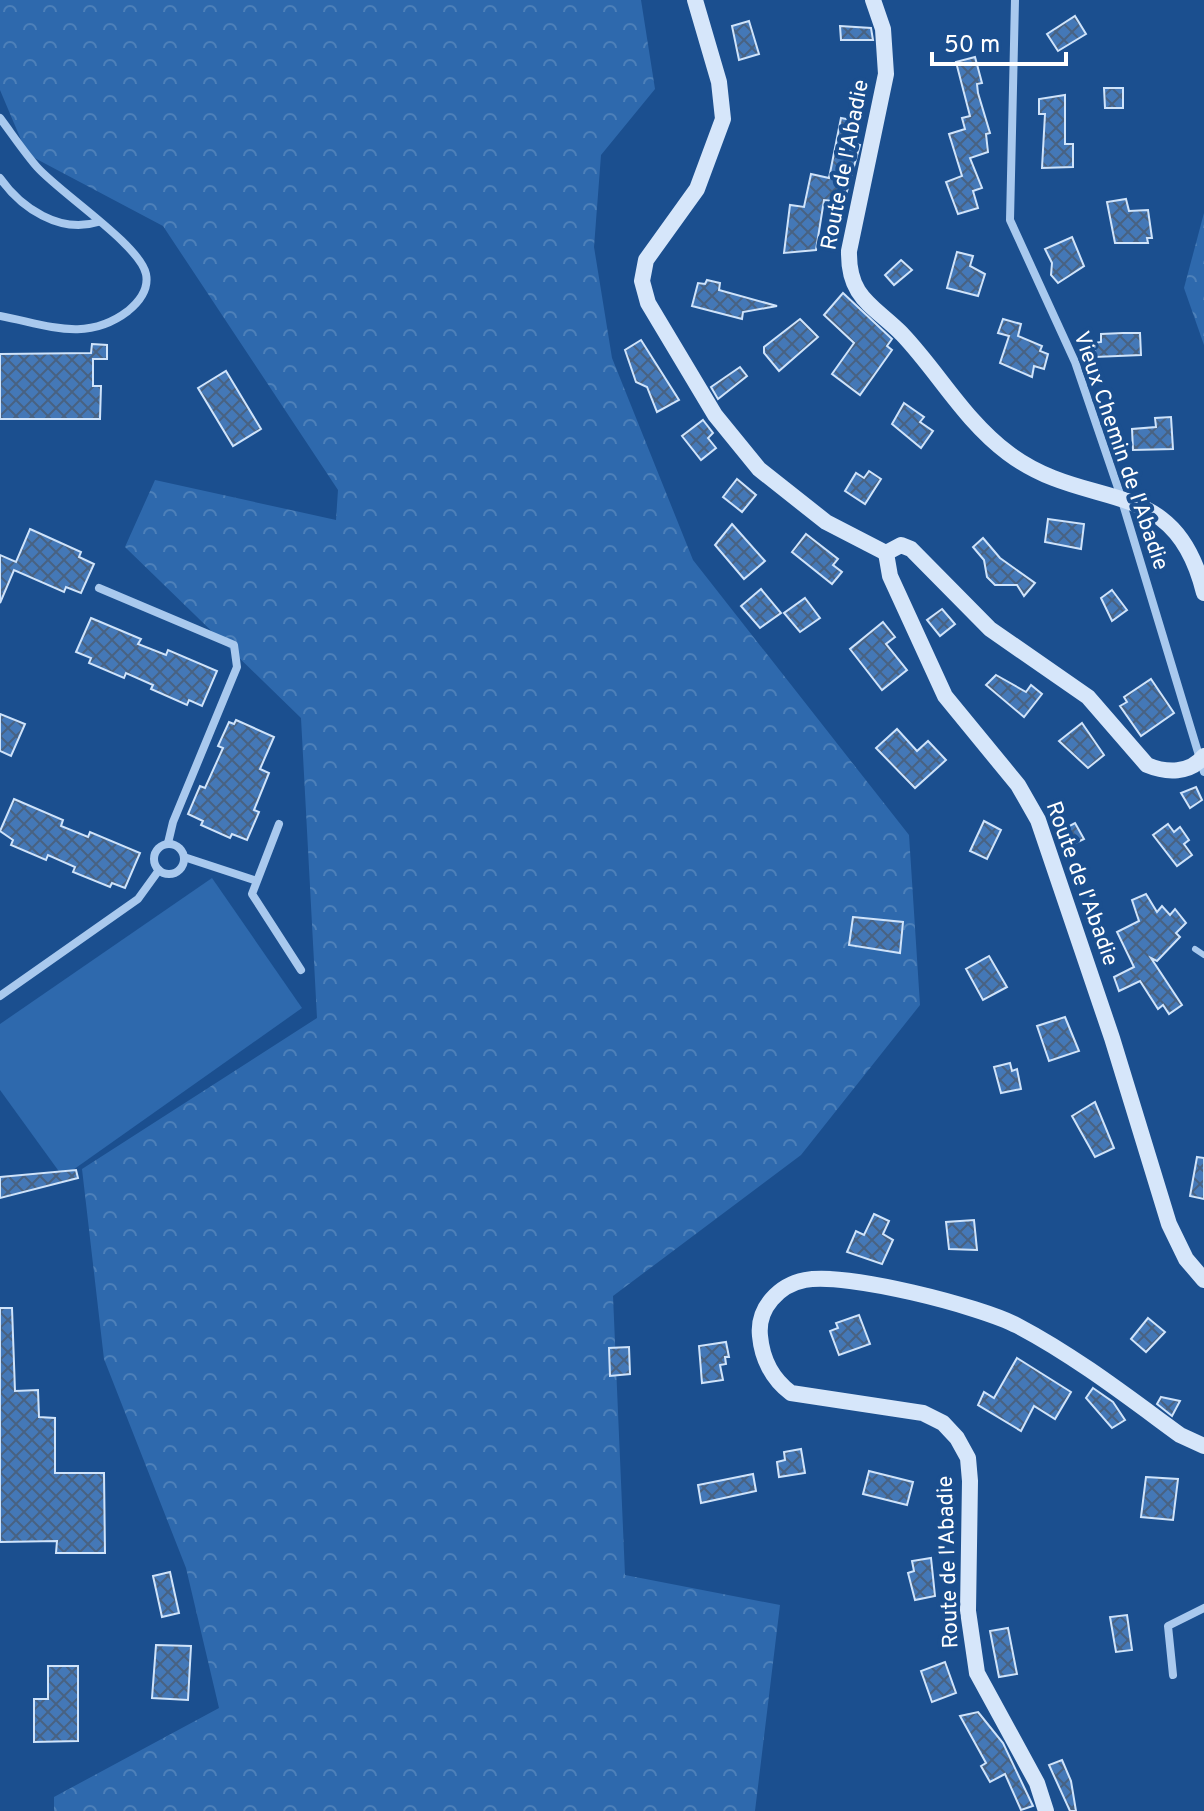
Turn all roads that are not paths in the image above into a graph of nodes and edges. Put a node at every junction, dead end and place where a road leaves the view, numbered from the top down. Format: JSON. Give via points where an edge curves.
{"nodes":[{"id":1,"x":695,"y":0,"type":"edge"},
{"id":2,"x":873,"y":0,"type":"edge"},
{"id":3,"x":1015,"y":0,"type":"edge"},
{"id":4,"x":0,"y":118,"type":"edge"},
{"id":5,"x":0,"y":178,"type":"edge"},
{"id":6,"x":98,"y":222,"type":"junction"},
{"id":7,"x":0,"y":316,"type":"edge"},
{"id":8,"x":1122,"y":500,"type":"junction"},
{"id":9,"x":886,"y":553,"type":"junction"},
{"id":10,"x":99,"y":588,"type":"dead end"},
{"id":11,"x":1204,"y":593,"type":"edge"},
{"id":12,"x":1202,"y":763,"type":"edge"},
{"id":13,"x":279,"y":824,"type":"dead end"},
{"id":14,"x":168,"y":843,"type":"junction"},
{"id":15,"x":184,"y":857,"type":"junction"},
{"id":16,"x":159,"y":870,"type":"junction"},
{"id":17,"x":254,"y":880,"type":"junction"},
{"id":18,"x":1195,"y":949,"type":"dead end"},
{"id":19,"x":1204,"y":955,"type":"edge"},
{"id":20,"x":301,"y":970,"type":"dead end"},
{"id":21,"x":0,"y":996,"type":"edge"},
{"id":22,"x":1204,"y":1280,"type":"edge"},
{"id":23,"x":1204,"y":1446,"type":"edge"},
{"id":24,"x":1204,"y":1608,"type":"edge"},
{"id":25,"x":1173,"y":1675,"type":"dead end"},
{"id":26,"x":1046,"y":1811,"type":"edge"}],
"edges":[{"from":1,"to":9,"type":"street","via":[[719,82],[723,119],[697,189],[646,260],[642,281],[648,303],[715,415],[759,469],[826,522]]},
{"from":2,"to":8,"type":"street","name":"Route de l'Abadie","via":[[883,29],[886,74],[849,251],[851,280],[957,404],[1009,454],[1057,480]]},
{"from":3,"to":8,"type":"street","name":"Vieux Chemin de l'Abadie","via":[[1010,220],[1075,362]]},
{"from":4,"to":6,"type":"street","via":[[38,168]]},
{"from":5,"to":6,"type":"street","via":[[22,205],[44,216],[68,225]]},
{"from":6,"to":7,"type":"street","via":[[146,271],[144,292],[132,307],[108,326],[83,332]]},
{"from":8,"to":11,"type":"street","name":"Route de l'Abadie","via":[[1171,524],[1191,556]]},
{"from":8,"to":12,"type":"street","name":"Vieux Chemin de l'Abadie"},
{"from":9,"to":12,"type":"street","via":[[901,545],[911,549],[990,629],[1088,697],[1147,765],[1174,771]]},
{"from":9,"to":22,"type":"street","name":"Route de l'Abadie","via":[[890,576],[945,696],[1018,785],[1038,820],[1169,1224],[1186,1259]]},
{"from":10,"to":14,"type":"street","via":[[234,645],[237,667]]},
{"from":13,"to":17,"type":"street"},
{"from":14,"to":15,"type":"street"},
{"from":14,"to":16,"type":"street","via":[[154,856]]},
{"from":15,"to":16,"type":"street","via":[[174,873]]},
{"from":15,"to":17,"type":"street"},
{"from":16,"to":21,"type":"street","via":[[138,899]]},
{"from":17,"to":20,"type":"street","via":[[255,902]]},
{"from":18,"to":19,"type":"lane"},
{"from":23,"to":26,"type":"street","name":"Route de l'Abadie","via":[[1044,1341],[961,1304],[853,1282],[806,1279],[770,1299],[761,1319],[763,1356],[791,1393],[923,1413],[957,1438],[968,1458],[970,1481],[968,1611],[977,1673],[1037,1783]]},
{"from":24,"to":25,"type":"street","via":[[1168,1626]]}]}
